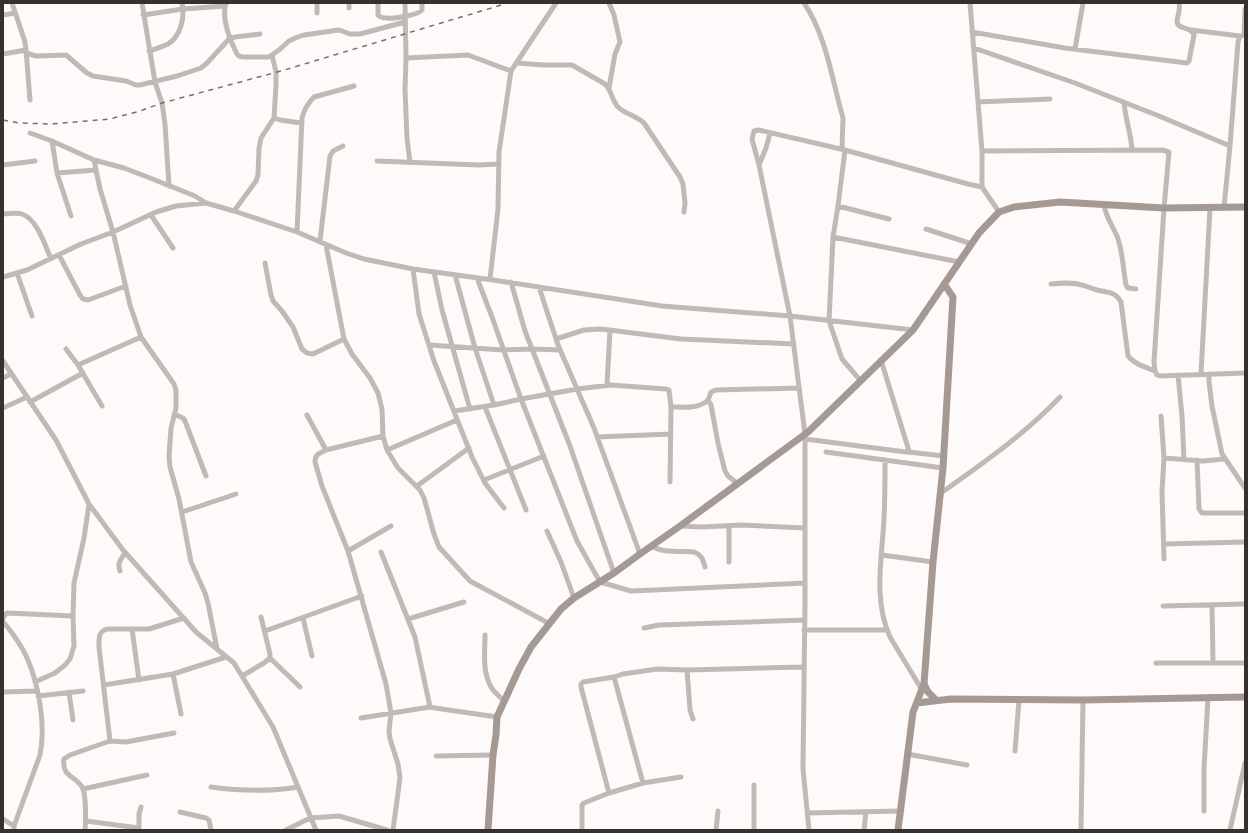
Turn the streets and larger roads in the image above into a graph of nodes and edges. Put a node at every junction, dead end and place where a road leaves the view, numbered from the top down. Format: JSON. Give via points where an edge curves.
{"nodes":[{"id":1,"x":12,"y":3,"type":"edge"},
{"id":2,"x":142,"y":3,"type":"edge"},
{"id":3,"x":317,"y":3,"type":"edge"},
{"id":4,"x":378,"y":3,"type":"edge"},
{"id":5,"x":405,"y":3,"type":"edge"},
{"id":6,"x":422,"y":3,"type":"edge"},
{"id":7,"x":556,"y":3,"type":"edge"},
{"id":8,"x":609,"y":3,"type":"edge"},
{"id":9,"x":804,"y":3,"type":"edge"},
{"id":10,"x":970,"y":3,"type":"edge"},
{"id":11,"x":1083,"y":3,"type":"edge"},
{"id":12,"x":1179,"y":3,"type":"edge"},
{"id":13,"x":225,"y":4,"type":"edge"},
{"id":14,"x":183,"y":6,"type":"edge"},
{"id":15,"x":1245,"y":9,"type":"edge"},
{"id":16,"x":15,"y":13,"type":"junction"},
{"id":17,"x":317,"y":13,"type":"dead end"},
{"id":18,"x":3,"y":15,"type":"edge"},
{"id":19,"x":143,"y":15,"type":"junction"},
{"id":20,"x":405,"y":19,"type":"junction"},
{"id":21,"x":1191,"y":30,"type":"junction"},
{"id":22,"x":972,"y":32,"type":"junction"},
{"id":23,"x":260,"y":34,"type":"dead end"},
{"id":24,"x":1243,"y":36,"type":"edge"},
{"id":25,"x":229,"y":39,"type":"junction"},
{"id":26,"x":974,"y":48,"type":"junction"},
{"id":27,"x":1075,"y":49,"type":"junction"},
{"id":28,"x":149,"y":51,"type":"junction"},
{"id":29,"x":26,"y":52,"type":"junction"},
{"id":30,"x":3,"y":54,"type":"edge"},
{"id":31,"x":272,"y":55,"type":"junction"},
{"id":32,"x":406,"y":58,"type":"junction"},
{"id":33,"x":516,"y":63,"type":"junction"},
{"id":34,"x":511,"y":71,"type":"junction"},
{"id":35,"x":155,"y":82,"type":"junction"},
{"id":36,"x":354,"y":86,"type":"dead end"},
{"id":37,"x":609,"y":88,"type":"junction"},
{"id":38,"x":1050,"y":99,"type":"dead end"},
{"id":39,"x":30,"y":100,"type":"dead end"},
{"id":40,"x":978,"y":102,"type":"junction"},
{"id":41,"x":1124,"y":102,"type":"junction"},
{"id":42,"x":274,"y":118,"type":"junction"},
{"id":43,"x":301,"y":123,"type":"junction"},
{"id":44,"x":30,"y":133,"type":"dead end"},
{"id":45,"x":770,"y":133,"type":"junction"},
{"id":46,"x":52,"y":141,"type":"junction"},
{"id":47,"x":343,"y":146,"type":"dead end"},
{"id":48,"x":1230,"y":146,"type":"junction"},
{"id":49,"x":843,"y":149,"type":"junction"},
{"id":50,"x":1132,"y":150,"type":"junction"},
{"id":51,"x":982,"y":151,"type":"junction"},
{"id":52,"x":94,"y":160,"type":"junction"},
{"id":53,"x":35,"y":161,"type":"dead end"},
{"id":54,"x":377,"y":161,"type":"dead end"},
{"id":55,"x":410,"y":162,"type":"junction"},
{"id":56,"x":498,"y":164,"type":"junction"},
{"id":57,"x":3,"y":165,"type":"edge"},
{"id":58,"x":759,"y":165,"type":"junction"},
{"id":59,"x":96,"y":170,"type":"junction"},
{"id":60,"x":57,"y":173,"type":"junction"},
{"id":61,"x":169,"y":186,"type":"junction"},
{"id":62,"x":982,"y":186,"type":"junction"},
{"id":63,"x":206,"y":203,"type":"junction"},
{"id":64,"x":1104,"y":205,"type":"junction"},
{"id":65,"x":838,"y":206,"type":"junction"},
{"id":66,"x":1224,"y":207,"type":"junction"},
{"id":67,"x":1245,"y":207,"type":"edge"},
{"id":68,"x":1164,"y":208,"type":"junction"},
{"id":69,"x":1210,"y":208,"type":"junction"},
{"id":70,"x":234,"y":211,"type":"junction"},
{"id":71,"x":684,"y":212,"type":"dead end"},
{"id":72,"x":999,"y":212,"type":"junction"},
{"id":73,"x":3,"y":214,"type":"edge"},
{"id":74,"x":151,"y":214,"type":"junction"},
{"id":75,"x":71,"y":216,"type":"dead end"},
{"id":76,"x":889,"y":219,"type":"dead end"},
{"id":77,"x":926,"y":229,"type":"dead end"},
{"id":78,"x":113,"y":232,"type":"junction"},
{"id":79,"x":296,"y":232,"type":"junction"},
{"id":80,"x":833,"y":237,"type":"junction"},
{"id":81,"x":320,"y":241,"type":"junction"},
{"id":82,"x":972,"y":244,"type":"junction"},
{"id":83,"x":326,"y":245,"type":"junction"},
{"id":84,"x":173,"y":248,"type":"dead end"},
{"id":85,"x":59,"y":254,"type":"junction"},
{"id":86,"x":51,"y":258,"type":"junction"},
{"id":87,"x":959,"y":262,"type":"junction"},
{"id":88,"x":265,"y":263,"type":"dead end"},
{"id":89,"x":413,"y":269,"type":"junction"},
{"id":90,"x":434,"y":272,"type":"junction"},
{"id":91,"x":17,"y":273,"type":"junction"},
{"id":92,"x":455,"y":275,"type":"junction"},
{"id":93,"x":3,"y":277,"type":"edge"},
{"id":94,"x":477,"y":278,"type":"junction"},
{"id":95,"x":490,"y":279,"type":"junction"},
{"id":96,"x":511,"y":282,"type":"junction"},
{"id":97,"x":944,"y":284,"type":"junction"},
{"id":98,"x":1051,"y":284,"type":"dead end"},
{"id":99,"x":126,"y":286,"type":"junction"},
{"id":100,"x":539,"y":287,"type":"junction"},
{"id":101,"x":1136,"y":289,"type":"dead end"},
{"id":102,"x":32,"y":316,"type":"dead end"},
{"id":103,"x":790,"y":316,"type":"junction"},
{"id":104,"x":829,"y":321,"type":"junction"},
{"id":105,"x":610,"y":330,"type":"junction"},
{"id":106,"x":913,"y":330,"type":"junction"},
{"id":107,"x":141,"y":337,"type":"junction"},
{"id":108,"x":344,"y":339,"type":"junction"},
{"id":109,"x":556,"y":339,"type":"junction"},
{"id":110,"x":794,"y":344,"type":"junction"},
{"id":111,"x":429,"y":345,"type":"junction"},
{"id":112,"x":452,"y":347,"type":"junction"},
{"id":113,"x":475,"y":348,"type":"junction"},
{"id":114,"x":66,"y":349,"type":"dead end"},
{"id":115,"x":532,"y":349,"type":"junction"},
{"id":116,"x":503,"y":350,"type":"junction"},
{"id":117,"x":560,"y":350,"type":"junction"},
{"id":118,"x":881,"y":360,"type":"junction"},
{"id":119,"x":3,"y":361,"type":"edge"},
{"id":120,"x":78,"y":365,"type":"junction"},
{"id":121,"x":1155,"y":371,"type":"junction"},
{"id":122,"x":83,"y":373,"type":"junction"},
{"id":123,"x":1245,"y":373,"type":"edge"},
{"id":124,"x":12,"y":374,"type":"junction"},
{"id":125,"x":1201,"y":374,"type":"junction"},
{"id":126,"x":1209,"y":374,"type":"junction"},
{"id":127,"x":1178,"y":375,"type":"junction"},
{"id":128,"x":3,"y":378,"type":"edge"},
{"id":129,"x":860,"y":380,"type":"junction"},
{"id":130,"x":607,"y":385,"type":"junction"},
{"id":131,"x":799,"y":388,"type":"junction"},
{"id":132,"x":577,"y":389,"type":"junction"},
{"id":133,"x":550,"y":394,"type":"junction"},
{"id":134,"x":1060,"y":397,"type":"dead end"},
{"id":135,"x":521,"y":399,"type":"junction"},
{"id":136,"x":29,"y":400,"type":"junction"},
{"id":137,"x":708,"y":400,"type":"junction"},
{"id":138,"x":494,"y":405,"type":"junction"},
{"id":139,"x":102,"y":406,"type":"dead end"},
{"id":140,"x":485,"y":407,"type":"junction"},
{"id":141,"x":671,"y":407,"type":"junction"},
{"id":142,"x":3,"y":408,"type":"edge"},
{"id":143,"x":470,"y":409,"type":"junction"},
{"id":144,"x":454,"y":411,"type":"junction"},
{"id":145,"x":174,"y":414,"type":"junction"},
{"id":146,"x":307,"y":415,"type":"dead end"},
{"id":147,"x":1161,"y":416,"type":"dead end"},
{"id":148,"x":457,"y":420,"type":"junction"},
{"id":149,"x":671,"y":434,"type":"junction"},
{"id":150,"x":383,"y":436,"type":"junction"},
{"id":151,"x":597,"y":436,"type":"junction"},
{"id":152,"x":805,"y":436,"type":"junction"},
{"id":153,"x":469,"y":448,"type":"junction"},
{"id":154,"x":326,"y":450,"type":"junction"},
{"id":155,"x":387,"y":450,"type":"junction"},
{"id":156,"x":826,"y":452,"type":"dead end"},
{"id":157,"x":908,"y":452,"type":"junction"},
{"id":158,"x":544,"y":456,"type":"junction"},
{"id":159,"x":944,"y":456,"type":"junction"},
{"id":160,"x":1164,"y":458,"type":"junction"},
{"id":161,"x":1224,"y":459,"type":"junction"},
{"id":162,"x":885,"y":460,"type":"junction"},
{"id":163,"x":1184,"y":460,"type":"junction"},
{"id":164,"x":1197,"y":460,"type":"junction"},
{"id":165,"x":510,"y":468,"type":"junction"},
{"id":166,"x":943,"y":468,"type":"junction"},
{"id":167,"x":206,"y":476,"type":"dead end"},
{"id":168,"x":484,"y":480,"type":"junction"},
{"id":169,"x":670,"y":482,"type":"dead end"},
{"id":170,"x":738,"y":484,"type":"junction"},
{"id":171,"x":417,"y":486,"type":"junction"},
{"id":172,"x":1245,"y":488,"type":"edge"},
{"id":173,"x":941,"y":493,"type":"junction"},
{"id":174,"x":236,"y":494,"type":"dead end"},
{"id":175,"x":89,"y":504,"type":"junction"},
{"id":176,"x":504,"y":508,"type":"dead end"},
{"id":177,"x":526,"y":510,"type":"dead end"},
{"id":178,"x":182,"y":512,"type":"junction"},
{"id":179,"x":1245,"y":513,"type":"edge"},
{"id":180,"x":391,"y":526,"type":"dead end"},
{"id":181,"x":680,"y":526,"type":"junction"},
{"id":182,"x":729,"y":526,"type":"junction"},
{"id":183,"x":804,"y":528,"type":"junction"},
{"id":184,"x":547,"y":531,"type":"dead end"},
{"id":185,"x":1245,"y":542,"type":"edge"},
{"id":186,"x":1164,"y":544,"type":"junction"},
{"id":187,"x":652,"y":546,"type":"junction"},
{"id":188,"x":348,"y":551,"type":"junction"},
{"id":189,"x":381,"y":552,"type":"dead end"},
{"id":190,"x":125,"y":553,"type":"junction"},
{"id":191,"x":640,"y":554,"type":"junction"},
{"id":192,"x":882,"y":555,"type":"junction"},
{"id":193,"x":1164,"y":559,"type":"dead end"},
{"id":194,"x":729,"y":562,"type":"dead end"},
{"id":195,"x":933,"y":562,"type":"junction"},
{"id":196,"x":705,"y":567,"type":"dead end"},
{"id":197,"x":120,"y":571,"type":"dead end"},
{"id":198,"x":614,"y":573,"type":"junction"},
{"id":199,"x":600,"y":582,"type":"junction"},
{"id":200,"x":805,"y":583,"type":"junction"},
{"id":201,"x":362,"y":596,"type":"junction"},
{"id":202,"x":574,"y":598,"type":"junction"},
{"id":203,"x":464,"y":602,"type":"dead end"},
{"id":204,"x":1245,"y":604,"type":"edge"},
{"id":205,"x":1212,"y":605,"type":"junction"},
{"id":206,"x":1163,"y":606,"type":"dead end"},
{"id":207,"x":73,"y":616,"type":"junction"},
{"id":208,"x":261,"y":617,"type":"dead end"},
{"id":209,"x":184,"y":618,"type":"junction"},
{"id":210,"x":303,"y":618,"type":"junction"},
{"id":211,"x":408,"y":619,"type":"junction"},
{"id":212,"x":3,"y":620,"type":"edge"},
{"id":213,"x":805,"y":620,"type":"junction"},
{"id":214,"x":550,"y":624,"type":"junction"},
{"id":215,"x":644,"y":628,"type":"dead end"},
{"id":216,"x":132,"y":630,"type":"junction"},
{"id":217,"x":804,"y":630,"type":"junction"},
{"id":218,"x":887,"y":630,"type":"junction"},
{"id":219,"x":265,"y":631,"type":"junction"},
{"id":220,"x":486,"y":636,"type":"dead end"},
{"id":221,"x":218,"y":649,"type":"junction"},
{"id":222,"x":312,"y":656,"type":"dead end"},
{"id":223,"x":226,"y":657,"type":"junction"},
{"id":224,"x":270,"y":658,"type":"junction"},
{"id":225,"x":1213,"y":662,"type":"junction"},
{"id":226,"x":1245,"y":662,"type":"edge"},
{"id":227,"x":1156,"y":663,"type":"dead end"},
{"id":228,"x":804,"y":667,"type":"junction"},
{"id":229,"x":687,"y":670,"type":"junction"},
{"id":230,"x":174,"y":674,"type":"junction"},
{"id":231,"x":242,"y":676,"type":"junction"},
{"id":232,"x":614,"y":677,"type":"junction"},
{"id":233,"x":139,"y":680,"type":"junction"},
{"id":234,"x":36,"y":682,"type":"junction"},
{"id":235,"x":104,"y":686,"type":"junction"},
{"id":236,"x":300,"y":687,"type":"dead end"},
{"id":237,"x":923,"y":687,"type":"junction"},
{"id":238,"x":83,"y":691,"type":"dead end"},
{"id":239,"x":3,"y":692,"type":"edge"},
{"id":240,"x":69,"y":692,"type":"junction"},
{"id":241,"x":38,"y":693,"type":"junction"},
{"id":242,"x":1245,"y":697,"type":"edge"},
{"id":243,"x":1208,"y":698,"type":"junction"},
{"id":244,"x":936,"y":700,"type":"junction"},
{"id":245,"x":1019,"y":700,"type":"junction"},
{"id":246,"x":1083,"y":700,"type":"junction"},
{"id":247,"x":504,"y":701,"type":"junction"},
{"id":248,"x":917,"y":703,"type":"junction"},
{"id":249,"x":430,"y":707,"type":"junction"},
{"id":250,"x":391,"y":713,"type":"junction"},
{"id":251,"x":181,"y":714,"type":"dead end"},
{"id":252,"x":497,"y":717,"type":"junction"},
{"id":253,"x":361,"y":718,"type":"dead end"},
{"id":254,"x":693,"y":719,"type":"dead end"},
{"id":255,"x":73,"y":720,"type":"dead end"},
{"id":256,"x":174,"y":733,"type":"dead end"},
{"id":257,"x":110,"y":741,"type":"junction"},
{"id":258,"x":1015,"y":751,"type":"dead end"},
{"id":259,"x":907,"y":754,"type":"junction"},
{"id":260,"x":436,"y":756,"type":"dead end"},
{"id":261,"x":494,"y":756,"type":"junction"},
{"id":262,"x":1245,"y":763,"type":"edge"},
{"id":263,"x":967,"y":765,"type":"dead end"},
{"id":264,"x":147,"y":775,"type":"dead end"},
{"id":265,"x":680,"y":777,"type":"dead end"},
{"id":266,"x":643,"y":783,"type":"junction"},
{"id":267,"x":754,"y":785,"type":"dead end"},
{"id":268,"x":211,"y":787,"type":"dead end"},
{"id":269,"x":298,"y":788,"type":"junction"},
{"id":270,"x":83,"y":790,"type":"junction"},
{"id":271,"x":609,"y":793,"type":"junction"},
{"id":272,"x":141,"y":807,"type":"dead end"},
{"id":273,"x":718,"y":811,"type":"dead end"},
{"id":274,"x":901,"y":811,"type":"junction"},
{"id":275,"x":1204,"y":811,"type":"dead end"},
{"id":276,"x":180,"y":812,"type":"dead end"},
{"id":277,"x":866,"y":812,"type":"junction"},
{"id":278,"x":807,"y":813,"type":"junction"},
{"id":279,"x":311,"y":818,"type":"junction"},
{"id":280,"x":3,"y":819,"type":"edge"},
{"id":281,"x":86,"y":821,"type":"junction"},
{"id":282,"x":14,"y":828,"type":"edge"},
{"id":283,"x":139,"y":829,"type":"edge"},
{"id":284,"x":85,"y":830,"type":"edge"},
{"id":285,"x":211,"y":830,"type":"edge"},
{"id":286,"x":286,"y":830,"type":"edge"},
{"id":287,"x":316,"y":830,"type":"edge"},
{"id":288,"x":387,"y":830,"type":"edge"},
{"id":289,"x":393,"y":830,"type":"edge"},
{"id":290,"x":488,"y":830,"type":"edge"},
{"id":291,"x":582,"y":830,"type":"edge"},
{"id":292,"x":716,"y":830,"type":"edge"},
{"id":293,"x":754,"y":830,"type":"edge"},
{"id":294,"x":808,"y":830,"type":"edge"},
{"id":295,"x":864,"y":830,"type":"edge"},
{"id":296,"x":898,"y":830,"type":"edge"},
{"id":297,"x":1081,"y":830,"type":"edge"},
{"id":298,"x":1230,"y":830,"type":"edge"}],
"edges":[{"from":1,"to":16,"type":"street"},
{"from":2,"to":19,"type":"street"},
{"from":3,"to":17,"type":"street"},
{"from":4,"to":20,"type":"street","via":[[380,17]]},
{"from":5,"to":20,"type":"street"},
{"from":6,"to":20,"type":"street","via":[[420,12]]},
{"from":7,"to":33,"type":"street"},
{"from":8,"to":37,"type":"street","via":[[620,42],[615,54]]},
{"from":9,"to":49,"type":"street","via":[[820,33],[840,106],[843,118]]},
{"from":10,"to":22,"type":"street"},
{"from":11,"to":27,"type":"street"},
{"from":12,"to":21,"type":"street","via":[[1177,22]]},
{"from":13,"to":14,"type":"street"},
{"from":13,"to":25,"type":"street"},
{"from":14,"to":19,"type":"street"},
{"from":14,"to":28,"type":"street","via":[[182,20],[173,40]]},
{"from":15,"to":24,"type":"street"},
{"from":16,"to":18,"type":"street"},
{"from":16,"to":29,"type":"street"},
{"from":19,"to":28,"type":"street"},
{"from":20,"to":31,"type":"street","via":[[360,34],[339,30],[304,35],[289,41]]},
{"from":20,"to":32,"type":"street"},
{"from":21,"to":24,"type":"street"},
{"from":21,"to":27,"type":"street","via":[[1194,35],[1187,63]]},
{"from":22,"to":26,"type":"street"},
{"from":22,"to":27,"type":"street"},
{"from":23,"to":25,"type":"street"},
{"from":24,"to":48,"type":"street","via":[[1238,42]]},
{"from":25,"to":31,"type":"street","via":[[239,56]]},
{"from":25,"to":35,"type":"street","via":[[201,68]]},
{"from":26,"to":40,"type":"street"},
{"from":26,"to":41,"type":"street"},
{"from":28,"to":35,"type":"street"},
{"from":29,"to":30,"type":"street"},
{"from":29,"to":35,"type":"street","via":[[36,56],[66,55],[93,76],[136,85]]},
{"from":29,"to":39,"type":"street"},
{"from":31,"to":42,"type":"street","via":[[276,72]]},
{"from":32,"to":34,"type":"street","via":[[468,55]]},
{"from":32,"to":55,"type":"street","via":[[406,132]]},
{"from":33,"to":34,"type":"street"},
{"from":33,"to":37,"type":"street","via":[[572,65]]},
{"from":34,"to":56,"type":"street"},
{"from":35,"to":61,"type":"street","via":[[165,124]]},
{"from":36,"to":43,"type":"street","via":[[314,97],[304,111]]},
{"from":37,"to":71,"type":"street","via":[[617,106],[644,123],[680,178],[685,191]]},
{"from":38,"to":40,"type":"street"},
{"from":40,"to":51,"type":"street"},
{"from":41,"to":48,"type":"street"},
{"from":41,"to":50,"type":"street"},
{"from":42,"to":43,"type":"street"},
{"from":42,"to":70,"type":"street","via":[[261,138],[256,181]]},
{"from":43,"to":79,"type":"street"},
{"from":44,"to":46,"type":"street"},
{"from":45,"to":49,"type":"street"},
{"from":45,"to":58,"type":"street"},
{"from":45,"to":58,"type":"street","via":[[754,131],[752,139]]},
{"from":46,"to":52,"type":"street"},
{"from":46,"to":60,"type":"street"},
{"from":47,"to":81,"type":"street","via":[[333,151],[330,156]]},
{"from":48,"to":66,"type":"street"},
{"from":49,"to":62,"type":"street"},
{"from":49,"to":65,"type":"street"},
{"from":50,"to":51,"type":"street"},
{"from":50,"to":68,"type":"street","via":[[1169,152]]},
{"from":51,"to":62,"type":"street"},
{"from":52,"to":59,"type":"street"},
{"from":52,"to":61,"type":"street","via":[[124,168]]},
{"from":53,"to":57,"type":"street"},
{"from":54,"to":55,"type":"street"},
{"from":55,"to":56,"type":"street"},
{"from":56,"to":95,"type":"street","via":[[498,209]]},
{"from":58,"to":103,"type":"street"},
{"from":59,"to":60,"type":"street"},
{"from":59,"to":78,"type":"street"},
{"from":60,"to":75,"type":"street"},
{"from":61,"to":63,"type":"street"},
{"from":62,"to":72,"type":"street"},
{"from":63,"to":70,"type":"street"},
{"from":63,"to":74,"type":"street","via":[[176,206]]},
{"from":64,"to":68,"type":"street"},
{"from":64,"to":72,"type":"street","via":[[1060,202],[1014,207]]},
{"from":64,"to":101,"type":"street","via":[[1107,218],[1117,236],[1126,285],[1128,288]]},
{"from":65,"to":76,"type":"street"},
{"from":65,"to":80,"type":"street"},
{"from":66,"to":67,"type":"street"},
{"from":66,"to":69,"type":"street"},
{"from":68,"to":69,"type":"street"},
{"from":68,"to":121,"type":"street"},
{"from":69,"to":125,"type":"street"},
{"from":70,"to":79,"type":"street"},
{"from":72,"to":82,"type":"street"},
{"from":73,"to":86,"type":"street","via":[[22,214],[34,222]]},
{"from":74,"to":78,"type":"street"},
{"from":74,"to":84,"type":"street"},
{"from":77,"to":82,"type":"street"},
{"from":78,"to":85,"type":"street"},
{"from":78,"to":99,"type":"street"},
{"from":79,"to":81,"type":"street"},
{"from":80,"to":87,"type":"street"},
{"from":80,"to":104,"type":"street"},
{"from":81,"to":83,"type":"street"},
{"from":82,"to":87,"type":"street"},
{"from":83,"to":89,"type":"street","via":[[364,259]]},
{"from":83,"to":108,"type":"street"},
{"from":85,"to":86,"type":"street"},
{"from":85,"to":99,"type":"street","via":[[80,296],[84,299],[88,300]]},
{"from":86,"to":91,"type":"street"},
{"from":87,"to":97,"type":"street"},
{"from":88,"to":108,"type":"street","via":[[273,301],[293,327],[302,349],[313,354]]},
{"from":89,"to":90,"type":"street"},
{"from":89,"to":111,"type":"street","via":[[419,314]]},
{"from":90,"to":92,"type":"street"},
{"from":90,"to":112,"type":"street"},
{"from":91,"to":93,"type":"street"},
{"from":91,"to":102,"type":"street"},
{"from":92,"to":94,"type":"street"},
{"from":92,"to":113,"type":"street"},
{"from":94,"to":95,"type":"street"},
{"from":94,"to":116,"type":"street"},
{"from":95,"to":96,"type":"street"},
{"from":96,"to":100,"type":"street"},
{"from":96,"to":115,"type":"street"},
{"from":97,"to":106,"type":"street"},
{"from":97,"to":159,"type":"street","via":[[952,298]]},
{"from":98,"to":121,"type":"street","via":[[1081,284],[1111,292],[1118,297],[1121,302],[1128,356],[1131,360]]},
{"from":99,"to":107,"type":"street"},
{"from":100,"to":103,"type":"street","via":[[662,306]]},
{"from":100,"to":109,"type":"street"},
{"from":103,"to":104,"type":"street"},
{"from":103,"to":110,"type":"street"},
{"from":104,"to":106,"type":"street"},
{"from":104,"to":129,"type":"street","via":[[842,359]]},
{"from":105,"to":109,"type":"street","via":[[584,330]]},
{"from":105,"to":110,"type":"street","via":[[680,339]]},
{"from":105,"to":130,"type":"street"},
{"from":106,"to":118,"type":"street"},
{"from":107,"to":120,"type":"street"},
{"from":107,"to":145,"type":"street","via":[[174,384]]},
{"from":108,"to":150,"type":"street","via":[[378,393],[382,409]]},
{"from":109,"to":117,"type":"street"},
{"from":110,"to":131,"type":"street"},
{"from":111,"to":112,"type":"street"},
{"from":111,"to":144,"type":"street"},
{"from":112,"to":113,"type":"street"},
{"from":112,"to":143,"type":"street"},
{"from":113,"to":116,"type":"street"},
{"from":113,"to":138,"type":"street"},
{"from":114,"to":120,"type":"street"},
{"from":115,"to":116,"type":"street"},
{"from":115,"to":117,"type":"street"},
{"from":115,"to":133,"type":"street"},
{"from":116,"to":135,"type":"street"},
{"from":117,"to":132,"type":"street"},
{"from":118,"to":129,"type":"street"},
{"from":118,"to":157,"type":"street"},
{"from":119,"to":124,"type":"street"},
{"from":120,"to":122,"type":"street"},
{"from":121,"to":127,"type":"street","via":[[1160,376]]},
{"from":122,"to":136,"type":"street"},
{"from":122,"to":139,"type":"street"},
{"from":123,"to":126,"type":"street"},
{"from":124,"to":128,"type":"street"},
{"from":124,"to":136,"type":"street"},
{"from":125,"to":126,"type":"street"},
{"from":125,"to":127,"type":"street"},
{"from":126,"to":161,"type":"street","via":[[1212,406]]},
{"from":127,"to":163,"type":"street"},
{"from":129,"to":152,"type":"street"},
{"from":130,"to":132,"type":"street"},
{"from":130,"to":141,"type":"street","via":[[669,390]]},
{"from":131,"to":137,"type":"street","via":[[716,390],[711,392]]},
{"from":131,"to":152,"type":"street"},
{"from":132,"to":133,"type":"street"},
{"from":132,"to":151,"type":"street"},
{"from":133,"to":135,"type":"street"},
{"from":133,"to":198,"type":"street"},
{"from":134,"to":173,"type":"street","via":[[1043,414]]},
{"from":135,"to":138,"type":"street"},
{"from":135,"to":158,"type":"street"},
{"from":136,"to":142,"type":"street"},
{"from":136,"to":175,"type":"street","via":[[56,440]]},
{"from":137,"to":141,"type":"street","via":[[692,407]]},
{"from":137,"to":170,"type":"street","via":[[725,471]]},
{"from":138,"to":140,"type":"street"},
{"from":140,"to":143,"type":"street"},
{"from":140,"to":165,"type":"street"},
{"from":141,"to":149,"type":"street"},
{"from":143,"to":144,"type":"street"},
{"from":144,"to":148,"type":"street"},
{"from":145,"to":167,"type":"street","via":[[185,421]]},
{"from":145,"to":178,"type":"street","via":[[170,462]]},
{"from":146,"to":154,"type":"street"},
{"from":147,"to":160,"type":"street"},
{"from":148,"to":153,"type":"street"},
{"from":148,"to":155,"type":"street"},
{"from":149,"to":151,"type":"street"},
{"from":149,"to":169,"type":"street"},
{"from":150,"to":154,"type":"street"},
{"from":150,"to":155,"type":"street"},
{"from":151,"to":191,"type":"street"},
{"from":152,"to":157,"type":"street"},
{"from":152,"to":170,"type":"street"},
{"from":152,"to":183,"type":"street"},
{"from":153,"to":168,"type":"street"},
{"from":153,"to":171,"type":"street"},
{"from":154,"to":188,"type":"street","via":[[318,454],[315,462]]},
{"from":155,"to":171,"type":"street","via":[[398,468]]},
{"from":156,"to":162,"type":"street"},
{"from":157,"to":159,"type":"street"},
{"from":158,"to":165,"type":"street"},
{"from":158,"to":199,"type":"street","via":[[577,541]]},
{"from":159,"to":166,"type":"street"},
{"from":160,"to":163,"type":"street"},
{"from":160,"to":186,"type":"street"},
{"from":161,"to":164,"type":"street"},
{"from":161,"to":172,"type":"street"},
{"from":162,"to":166,"type":"street"},
{"from":162,"to":192,"type":"street"},
{"from":163,"to":164,"type":"street"},
{"from":164,"to":179,"type":"street","via":[[1200,511]]},
{"from":165,"to":168,"type":"street"},
{"from":165,"to":177,"type":"street"},
{"from":166,"to":173,"type":"street"},
{"from":168,"to":176,"type":"street"},
{"from":170,"to":181,"type":"street"},
{"from":171,"to":214,"type":"street","via":[[424,498],[439,547],[470,581]]},
{"from":173,"to":195,"type":"street"},
{"from":174,"to":178,"type":"street"},
{"from":175,"to":190,"type":"street"},
{"from":175,"to":207,"type":"street","via":[[74,583]]},
{"from":178,"to":221,"type":"street","via":[[191,562],[205,593]]},
{"from":180,"to":188,"type":"street"},
{"from":181,"to":182,"type":"street"},
{"from":181,"to":187,"type":"street"},
{"from":182,"to":183,"type":"street"},
{"from":182,"to":194,"type":"street"},
{"from":183,"to":200,"type":"street"},
{"from":184,"to":202,"type":"street"},
{"from":185,"to":186,"type":"street"},
{"from":186,"to":193,"type":"street"},
{"from":187,"to":191,"type":"street"},
{"from":187,"to":196,"type":"street","via":[[655,549],[694,552],[702,558]]},
{"from":188,"to":201,"type":"street"},
{"from":189,"to":211,"type":"street"},
{"from":190,"to":197,"type":"street","via":[[118,564]]},
{"from":190,"to":209,"type":"street"},
{"from":191,"to":198,"type":"street"},
{"from":192,"to":195,"type":"street"},
{"from":192,"to":218,"type":"street","via":[[879,592]]},
{"from":195,"to":237,"type":"street"},
{"from":198,"to":199,"type":"street"},
{"from":199,"to":200,"type":"street","via":[[631,591]]},
{"from":199,"to":202,"type":"street"},
{"from":200,"to":213,"type":"street"},
{"from":201,"to":210,"type":"street"},
{"from":201,"to":250,"type":"street","via":[[386,684]]},
{"from":202,"to":214,"type":"street"},
{"from":203,"to":211,"type":"street"},
{"from":204,"to":205,"type":"street"},
{"from":205,"to":206,"type":"street"},
{"from":205,"to":225,"type":"street"},
{"from":207,"to":212,"type":"street","via":[[7,613]]},
{"from":207,"to":234,"type":"street","via":[[74,646],[70,659],[56,673]]},
{"from":208,"to":219,"type":"street"},
{"from":209,"to":216,"type":"street","via":[[149,630]]},
{"from":209,"to":221,"type":"street","via":[[196,632]]},
{"from":210,"to":219,"type":"street"},
{"from":210,"to":222,"type":"street"},
{"from":211,"to":249,"type":"street","via":[[415,637]]},
{"from":212,"to":234,"type":"street","via":[[27,657]]},
{"from":213,"to":215,"type":"street","via":[[659,625]]},
{"from":213,"to":217,"type":"street"},
{"from":214,"to":247,"type":"street","via":[[531,648]]},
{"from":216,"to":233,"type":"street"},
{"from":216,"to":235,"type":"street","via":[[107,629],[100,634]]},
{"from":217,"to":218,"type":"street"},
{"from":217,"to":228,"type":"street"},
{"from":218,"to":237,"type":"street","via":[[895,647]]},
{"from":219,"to":224,"type":"street"},
{"from":220,"to":247,"type":"street","via":[[487,676],[491,688]]},
{"from":221,"to":223,"type":"street"},
{"from":223,"to":230,"type":"street"},
{"from":223,"to":231,"type":"street","via":[[234,663]]},
{"from":224,"to":231,"type":"street"},
{"from":224,"to":236,"type":"street"},
{"from":225,"to":226,"type":"street"},
{"from":225,"to":227,"type":"street"},
{"from":228,"to":229,"type":"street"},
{"from":228,"to":278,"type":"street","via":[[803,769]]},
{"from":229,"to":232,"type":"street","via":[[657,669]]},
{"from":229,"to":254,"type":"street"},
{"from":230,"to":233,"type":"street"},
{"from":230,"to":251,"type":"street"},
{"from":231,"to":269,"type":"street","via":[[273,728]]},
{"from":232,"to":266,"type":"street"},
{"from":232,"to":271,"type":"street","via":[[581,684]]},
{"from":233,"to":235,"type":"street"},
{"from":234,"to":241,"type":"street"},
{"from":235,"to":257,"type":"street"},
{"from":237,"to":244,"type":"street"},
{"from":237,"to":248,"type":"street"},
{"from":238,"to":240,"type":"street"},
{"from":239,"to":241,"type":"street"},
{"from":240,"to":241,"type":"street"},
{"from":240,"to":255,"type":"street"},
{"from":241,"to":282,"type":"street","via":[[42,748]]},
{"from":242,"to":243,"type":"street"},
{"from":243,"to":246,"type":"street"},
{"from":243,"to":275,"type":"street"},
{"from":244,"to":245,"type":"street"},
{"from":244,"to":248,"type":"street"},
{"from":245,"to":246,"type":"street"},
{"from":245,"to":258,"type":"street"},
{"from":246,"to":297,"type":"street"},
{"from":247,"to":252,"type":"street"},
{"from":248,"to":259,"type":"street","via":[[913,712]]},
{"from":249,"to":250,"type":"street"},
{"from":249,"to":252,"type":"street"},
{"from":250,"to":253,"type":"street"},
{"from":250,"to":289,"type":"street","via":[[390,739],[400,778]]},
{"from":252,"to":261,"type":"street"},
{"from":256,"to":257,"type":"street","via":[[126,742]]},
{"from":257,"to":270,"type":"street","via":[[64,759],[65,770]]},
{"from":259,"to":263,"type":"street"},
{"from":259,"to":274,"type":"street"},
{"from":260,"to":261,"type":"street"},
{"from":261,"to":290,"type":"street"},
{"from":262,"to":298,"type":"street"},
{"from":264,"to":270,"type":"street"},
{"from":265,"to":266,"type":"street"},
{"from":266,"to":271,"type":"street"},
{"from":267,"to":293,"type":"street"},
{"from":268,"to":269,"type":"street","via":[[237,791],[279,791]]},
{"from":269,"to":279,"type":"street"},
{"from":270,"to":281,"type":"street"},
{"from":271,"to":291,"type":"street","via":[[582,805]]},
{"from":272,"to":283,"type":"street"},
{"from":273,"to":292,"type":"street"},
{"from":274,"to":277,"type":"street"},
{"from":274,"to":296,"type":"street"},
{"from":276,"to":285,"type":"street","via":[[206,818]]},
{"from":277,"to":278,"type":"street"},
{"from":277,"to":295,"type":"street"},
{"from":278,"to":294,"type":"street"},
{"from":279,"to":286,"type":"street"},
{"from":279,"to":287,"type":"street"},
{"from":279,"to":288,"type":"street","via":[[339,816]]},
{"from":280,"to":282,"type":"street"},
{"from":281,"to":283,"type":"street"},
{"from":281,"to":284,"type":"street"}]}
